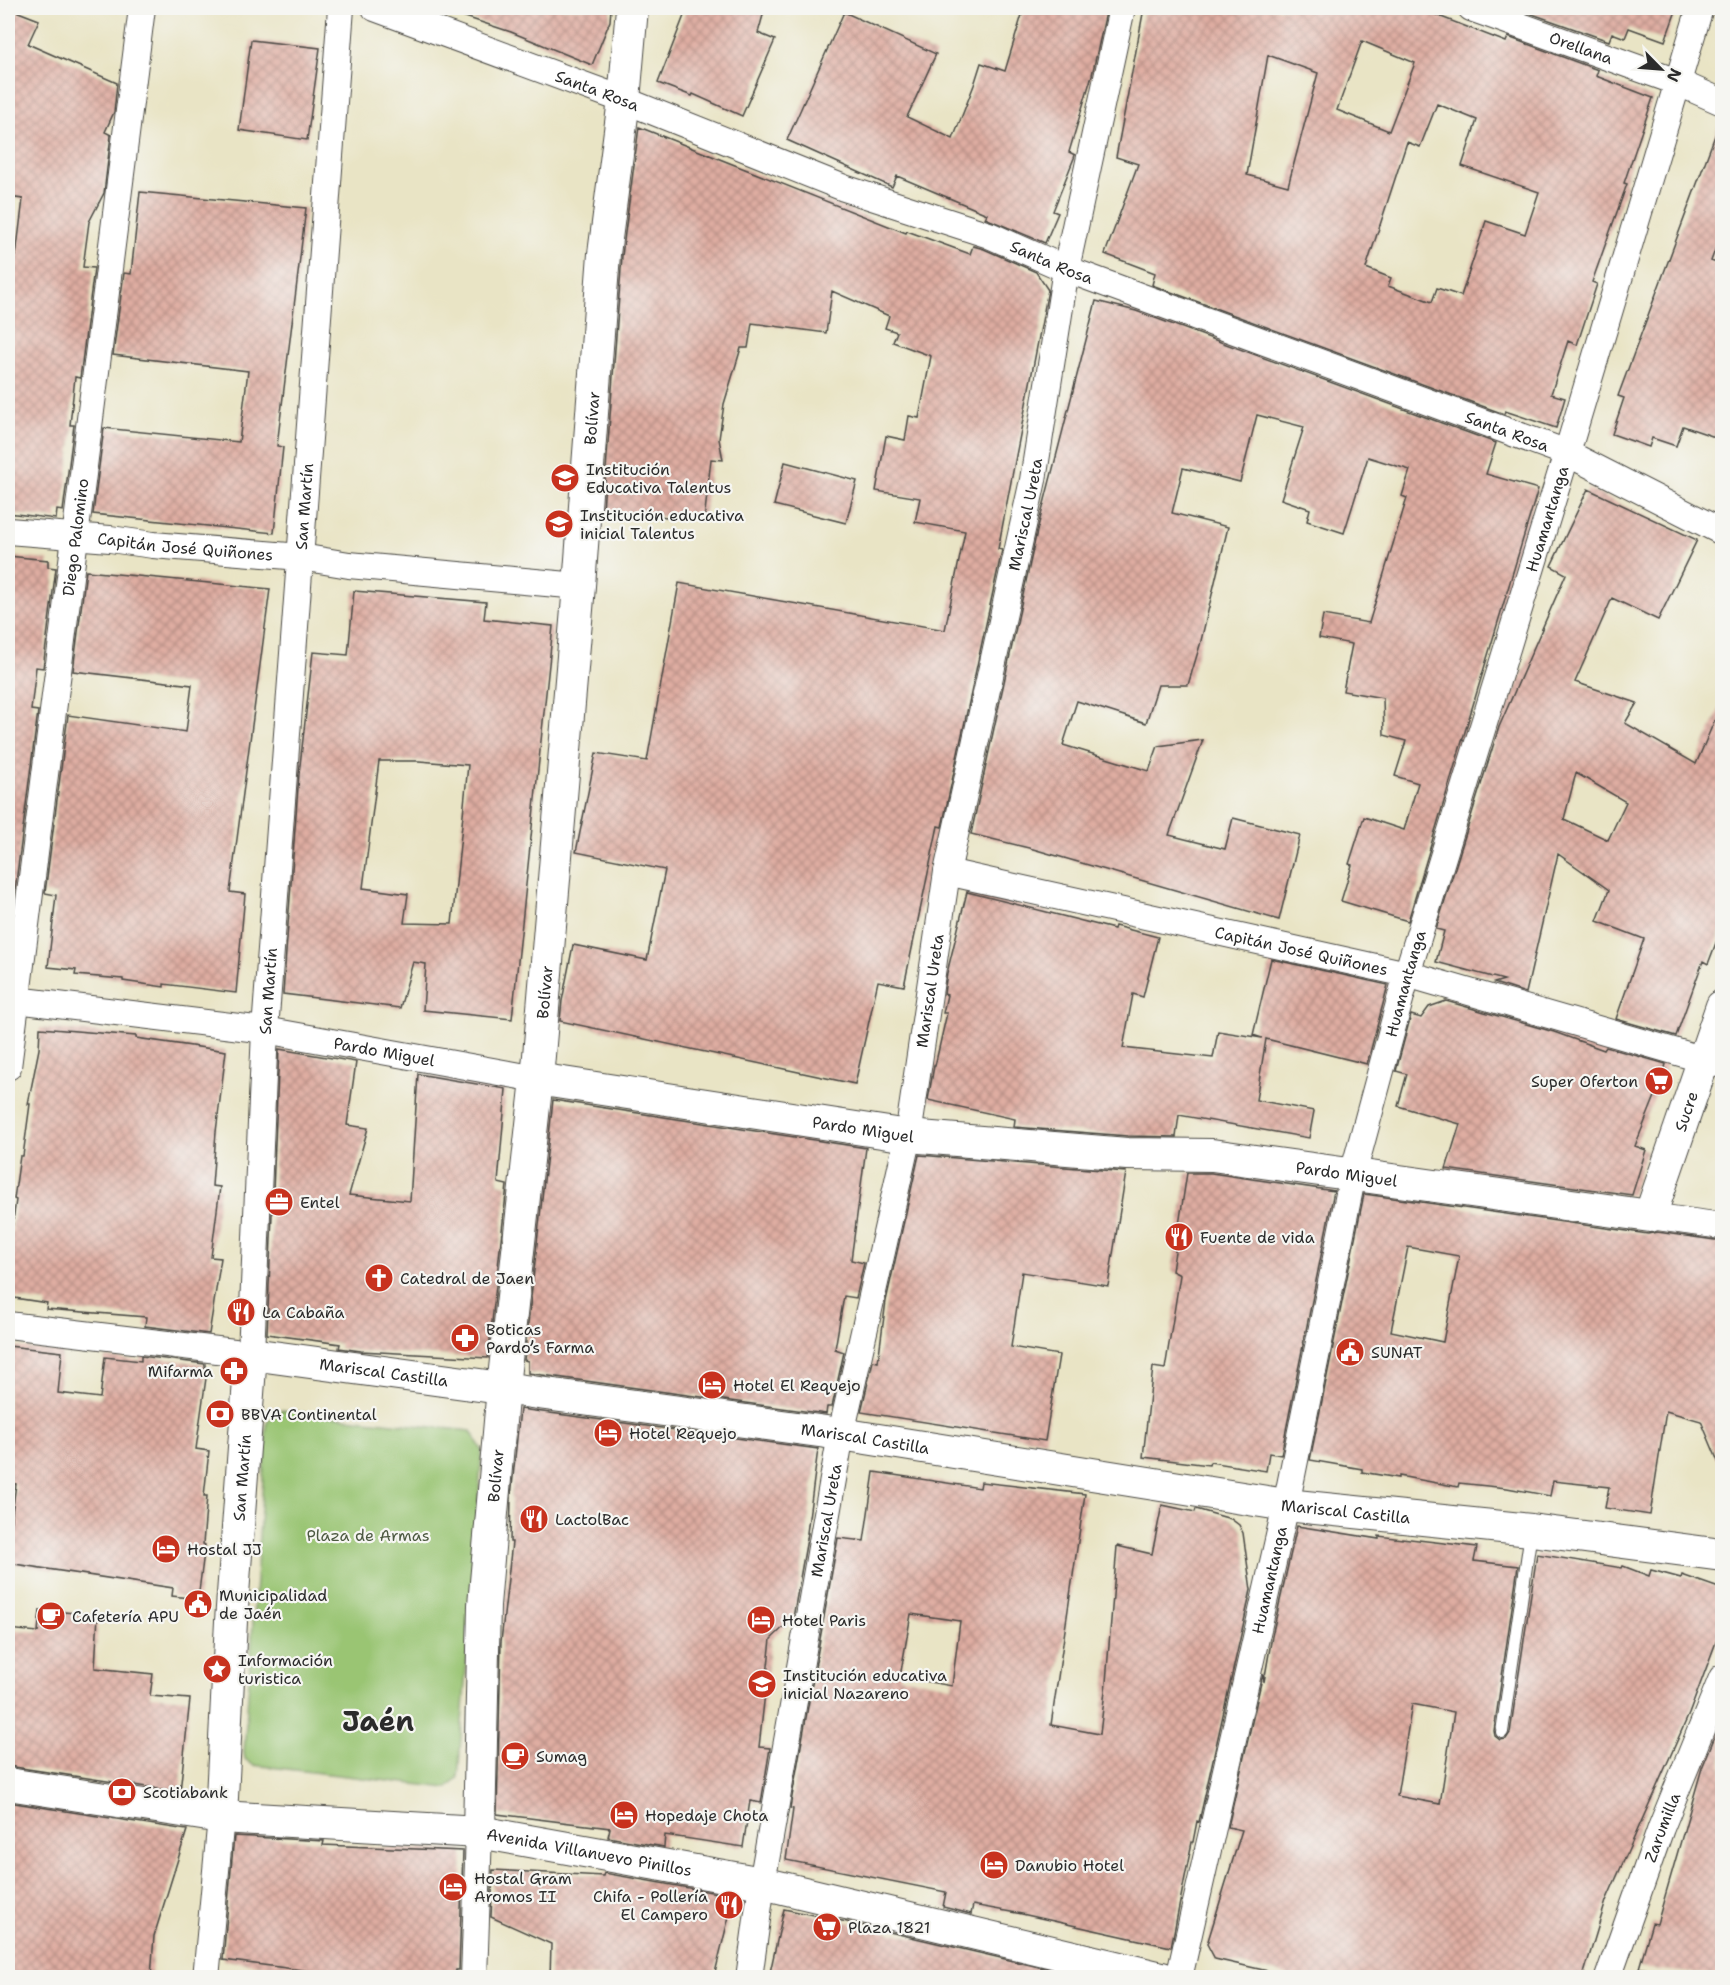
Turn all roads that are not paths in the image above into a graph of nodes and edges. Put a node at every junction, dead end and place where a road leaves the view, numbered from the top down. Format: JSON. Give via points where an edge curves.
{"nodes":[{"id":1,"x":142,"y":8,"type":"edge"},
{"id":2,"x":341,"y":8,"type":"edge"},
{"id":3,"x":375,"y":8,"type":"edge"},
{"id":4,"x":632,"y":8,"type":"edge"},
{"id":5,"x":1122,"y":8,"type":"edge"},
{"id":6,"x":1472,"y":8,"type":"edge"},
{"id":7,"x":1700,"y":8,"type":"edge"},
{"id":8,"x":1677,"y":82,"type":"junction"},
{"id":9,"x":624,"y":99,"type":"junction"},
{"id":10,"x":1722,"y":102,"type":"edge"},
{"id":11,"x":1066,"y":269,"type":"junction"},
{"id":12,"x":1567,"y":453,"type":"junction"},
{"id":13,"x":8,"y":531,"type":"edge"},
{"id":14,"x":1722,"y":532,"type":"edge"},
{"id":15,"x":74,"y":536,"type":"junction"},
{"id":16,"x":301,"y":558,"type":"junction"},
{"id":17,"x":579,"y":586,"type":"junction"},
{"id":18,"x":947,"y":872,"type":"junction"},
{"id":19,"x":1407,"y":974,"type":"junction"},
{"id":20,"x":12,"y":1000,"type":"edge"},
{"id":21,"x":1722,"y":1006,"type":"edge"},
{"id":22,"x":265,"y":1030,"type":"junction"},
{"id":23,"x":1713,"y":1063,"type":"edge"},
{"id":24,"x":8,"y":1067,"type":"edge"},
{"id":25,"x":537,"y":1079,"type":"junction"},
{"id":26,"x":908,"y":1136,"type":"junction"},
{"id":27,"x":1353,"y":1174,"type":"junction"},
{"id":28,"x":1650,"y":1216,"type":"junction"},
{"id":29,"x":1722,"y":1226,"type":"edge"},
{"id":30,"x":8,"y":1325,"type":"edge"},
{"id":31,"x":251,"y":1354,"type":"junction"},
{"id":32,"x":503,"y":1387,"type":"junction"},
{"id":33,"x":841,"y":1434,"type":"junction"},
{"id":34,"x":1286,"y":1505,"type":"junction"},
{"id":35,"x":1531,"y":1530,"type":"junction"},
{"id":36,"x":1722,"y":1554,"type":"edge"},
{"id":37,"x":1722,"y":1678,"type":"edge"},
{"id":38,"x":1502,"y":1732,"type":"dead end"},
{"id":39,"x":8,"y":1784,"type":"edge"},
{"id":40,"x":221,"y":1817,"type":"junction"},
{"id":41,"x":479,"y":1832,"type":"junction"},
{"id":42,"x":762,"y":1883,"type":"junction"},
{"id":43,"x":206,"y":1977,"type":"edge"},
{"id":44,"x":474,"y":1977,"type":"edge"},
{"id":45,"x":749,"y":1977,"type":"edge"},
{"id":46,"x":1162,"y":1977,"type":"edge"},
{"id":47,"x":1179,"y":1977,"type":"edge"},
{"id":48,"x":1608,"y":1977,"type":"edge"}],
"edges":[{"from":1,"to":15,"type":"street","name":"Diego Palomino"},
{"from":2,"to":16,"type":"street","name":"San Martín"},
{"from":3,"to":9,"type":"street","name":"Santa Rosa"},
{"from":4,"to":9,"type":"street","name":"Bolívar"},
{"from":5,"to":11,"type":"street","name":"Mariscal Ureta"},
{"from":6,"to":8,"type":"street","name":"Orellana"},
{"from":7,"to":8,"type":"street","name":"Huamantanga"},
{"from":8,"to":10,"type":"street","name":"Orellana"},
{"from":8,"to":12,"type":"street","name":"Huamantanga"},
{"from":9,"to":11,"type":"street","name":"Santa Rosa","via":[[844,188],[989,235]]},
{"from":9,"to":17,"type":"street","name":"Bolívar","via":[[604,254]]},
{"from":11,"to":12,"type":"street","name":"Santa Rosa"},
{"from":11,"to":18,"type":"street","name":"Mariscal Ureta","via":[[1033,480]]},
{"from":12,"to":14,"type":"street","name":"Santa Rosa"},
{"from":12,"to":19,"type":"street","name":"Huamantanga"},
{"from":13,"to":15,"type":"street","name":"Capitán José Quiñones"},
{"from":15,"to":16,"type":"street","name":"Capitán José Quiñones"},
{"from":15,"to":20,"type":"street","name":"Diego Palomino"},
{"from":16,"to":17,"type":"street","name":"Capitán José Quiñones"},
{"from":16,"to":22,"type":"street","name":"San Martín"},
{"from":17,"to":25,"type":"street","name":"Bolívar"},
{"from":18,"to":19,"type":"street","name":"Capitán José Quiñones"},
{"from":18,"to":26,"type":"street","name":"Mariscal Ureta"},
{"from":19,"to":23,"type":"street","name":"Capitán José Quiñones"},
{"from":19,"to":27,"type":"street","name":"Huamantanga"},
{"from":20,"to":22,"type":"street","name":"Pardo Miguel"},
{"from":20,"to":24,"type":"street","name":"Diego Palomino"},
{"from":21,"to":23,"type":"street","name":"Sucre"},
{"from":22,"to":25,"type":"street","name":"Pardo Miguel"},
{"from":22,"to":31,"type":"street","name":"San Martín"},
{"from":23,"to":28,"type":"street","name":"Sucre"},
{"from":25,"to":26,"type":"street","name":"Pardo Miguel"},
{"from":25,"to":32,"type":"street","name":"Bolívar"},
{"from":26,"to":27,"type":"street","name":"Pardo Miguel","via":[[1127,1154],[1212,1155]]},
{"from":26,"to":33,"type":"street","name":"Mariscal Ureta"},
{"from":27,"to":28,"type":"street","name":"Pardo Miguel"},
{"from":27,"to":34,"type":"street","name":"Huamantanga"},
{"from":28,"to":29,"type":"street","name":"Pardo Miguel"},
{"from":30,"to":31,"type":"street","name":"Mariscal Castilla"},
{"from":31,"to":32,"type":"street","name":"Mariscal Castilla"},
{"from":31,"to":40,"type":"street","name":"San Martín"},
{"from":32,"to":33,"type":"street","name":"Mariscal Castilla"},
{"from":32,"to":41,"type":"street","name":"Bolívar","via":[[484,1605]]},
{"from":33,"to":34,"type":"street","name":"Mariscal Castilla"},
{"from":33,"to":42,"type":"street","name":"Mariscal Ureta"},
{"from":34,"to":35,"type":"street","name":"Mariscal Castilla"},
{"from":34,"to":47,"type":"street","name":"Huamantanga"},
{"from":35,"to":36,"type":"street","name":"Mariscal Castilla"},
{"from":35,"to":38,"type":"lane"},
{"from":37,"to":48,"type":"street","name":"Zarumilla","via":[[1661,1828]]},
{"from":39,"to":40,"type":"street","name":"Avenida Villanuevo Pinillos"},
{"from":40,"to":41,"type":"street","name":"Avenida Villanuevo Pinillos"},
{"from":40,"to":43,"type":"street","name":"San Martín"},
{"from":41,"to":42,"type":"street","name":"Avenida Villanuevo Pinillos"},
{"from":41,"to":44,"type":"street","name":"Bolívar"},
{"from":42,"to":45,"type":"street","name":"Mariscal Ureta"},
{"from":42,"to":46,"type":"street","name":"Avenida Villanuevo Pinillos"}]}
